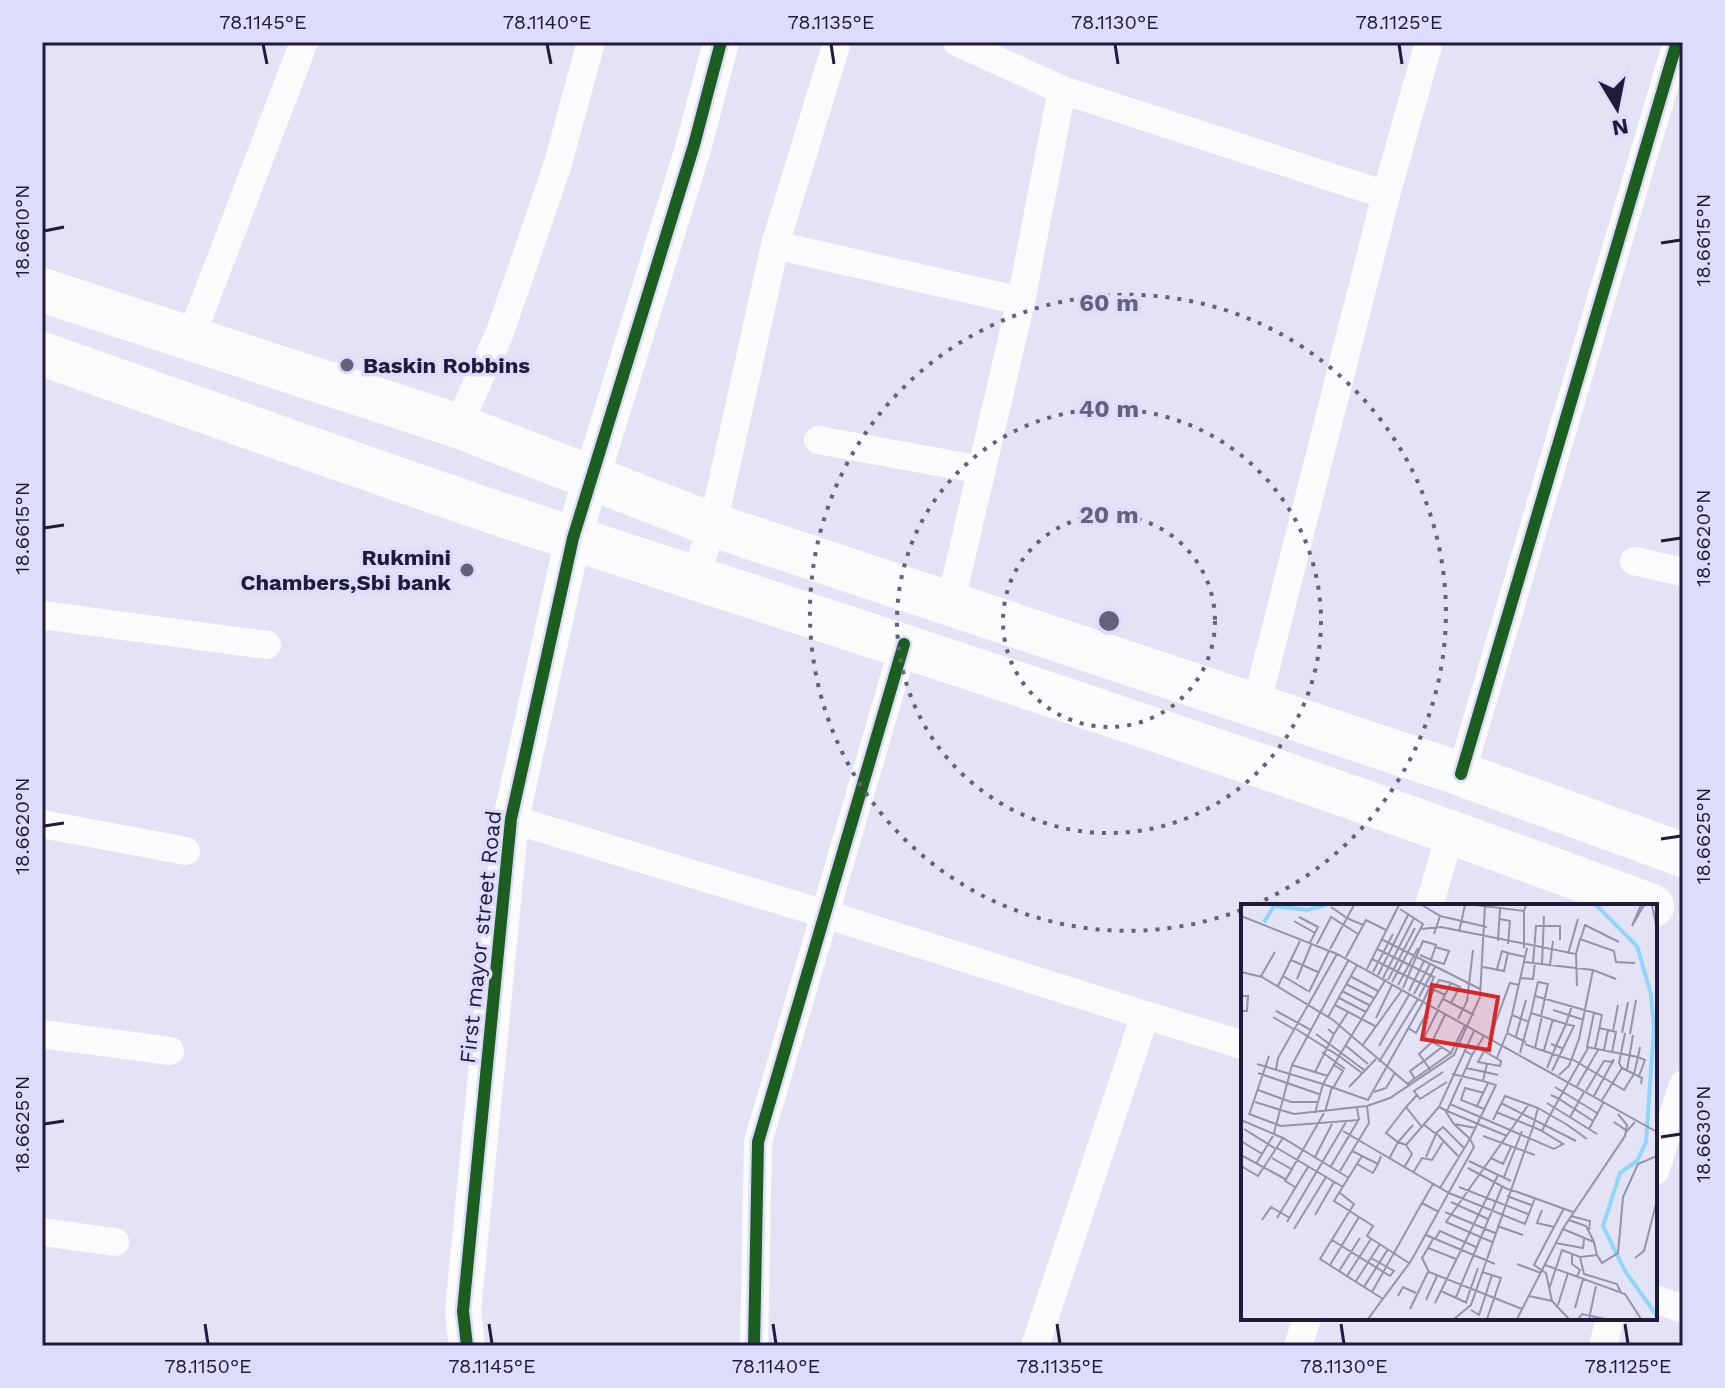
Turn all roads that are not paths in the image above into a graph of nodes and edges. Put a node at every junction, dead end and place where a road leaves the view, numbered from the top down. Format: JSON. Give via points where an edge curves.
{"nodes":[{"id":1,"x":591,"y":42,"type":"edge"},
{"id":2,"x":721,"y":42,"type":"edge"},
{"id":3,"x":837,"y":42,"type":"edge"},
{"id":4,"x":957,"y":42,"type":"edge"},
{"id":5,"x":1429,"y":42,"type":"edge"},
{"id":6,"x":1677,"y":42,"type":"edge"},
{"id":7,"x":301,"y":43,"type":"edge"},
{"id":8,"x":1062,"y":90,"type":"junction"},
{"id":9,"x":1386,"y":195,"type":"junction"},
{"id":10,"x":775,"y":245,"type":"junction"},
{"id":11,"x":42,"y":290,"type":"edge"},
{"id":12,"x":1021,"y":301,"type":"junction"},
{"id":13,"x":191,"y":337,"type":"junction"},
{"id":14,"x":42,"y":354,"type":"edge"},
{"id":15,"x":458,"y":426,"type":"junction"},
{"id":16,"x":818,"y":440,"type":"dead end"},
{"id":17,"x":982,"y":470,"type":"junction"},
{"id":18,"x":592,"y":478,"type":"junction"},
{"id":19,"x":713,"y":525,"type":"junction"},
{"id":20,"x":573,"y":538,"type":"junction"},
{"id":21,"x":1634,"y":561,"type":"dead end"},
{"id":22,"x":1683,"y":572,"type":"edge"},
{"id":23,"x":695,"y":576,"type":"junction"},
{"id":24,"x":950,"y":605,"type":"junction"},
{"id":25,"x":42,"y":615,"type":"edge"},
{"id":26,"x":904,"y":644,"type":"junction"},
{"id":27,"x":267,"y":645,"type":"dead end"},
{"id":28,"x":1256,"y":706,"type":"junction"},
{"id":29,"x":1461,"y":774,"type":"junction"},
{"id":30,"x":511,"y":819,"type":"junction"},
{"id":31,"x":42,"y":824,"type":"edge"},
{"id":32,"x":1451,"y":831,"type":"junction"},
{"id":33,"x":186,"y":851,"type":"dead end"},
{"id":34,"x":1683,"y":855,"type":"edge"},
{"id":35,"x":1430,"y":904,"type":"edge"},
{"id":36,"x":1649,"y":904,"type":"edge"},
{"id":37,"x":1657,"y":907,"type":"edge"},
{"id":38,"x":825,"y":914,"type":"junction"},
{"id":39,"x":1683,"y":918,"type":"edge"},
{"id":40,"x":1145,"y":1015,"type":"junction"},
{"id":41,"x":42,"y":1034,"type":"edge"},
{"id":42,"x":1241,"y":1044,"type":"edge"},
{"id":43,"x":170,"y":1051,"type":"dead end"},
{"id":44,"x":1683,"y":1085,"type":"edge"},
{"id":45,"x":1657,"y":1165,"type":"edge"},
{"id":46,"x":42,"y":1232,"type":"edge"},
{"id":47,"x":115,"y":1242,"type":"dead end"},
{"id":48,"x":1657,"y":1300,"type":"edge"},
{"id":49,"x":1683,"y":1309,"type":"edge"},
{"id":50,"x":1306,"y":1320,"type":"edge"},
{"id":51,"x":1610,"y":1320,"type":"edge"},
{"id":52,"x":467,"y":1346,"type":"edge"},
{"id":53,"x":754,"y":1346,"type":"edge"},
{"id":54,"x":1035,"y":1346,"type":"edge"},
{"id":55,"x":1298,"y":1346,"type":"edge"},
{"id":56,"x":1603,"y":1346,"type":"edge"}],
"edges":[{"from":1,"to":15,"type":"street","via":[[557,167],[511,302]]},
{"from":2,"to":18,"type":"street","name":"First mayor street Road"},
{"from":3,"to":10,"type":"street"},
{"from":4,"to":8,"type":"street"},
{"from":5,"to":9,"type":"street"},
{"from":6,"to":29,"type":"street"},
{"from":7,"to":13,"type":"street"},
{"from":8,"to":9,"type":"street"},
{"from":8,"to":12,"type":"street"},
{"from":9,"to":28,"type":"street"},
{"from":10,"to":12,"type":"street"},
{"from":10,"to":19,"type":"street"},
{"from":11,"to":13,"type":"main road"},
{"from":12,"to":17,"type":"street"},
{"from":13,"to":15,"type":"main road"},
{"from":14,"to":20,"type":"main road"},
{"from":15,"to":18,"type":"main road"},
{"from":16,"to":17,"type":"street"},
{"from":17,"to":24,"type":"street"},
{"from":18,"to":19,"type":"main road"},
{"from":18,"to":20,"type":"street","name":"First mayor street Road"},
{"from":19,"to":23,"type":"street"},
{"from":19,"to":24,"type":"main road"},
{"from":20,"to":23,"type":"main road"},
{"from":20,"to":30,"type":"street","name":"First mayor street Road"},
{"from":21,"to":22,"type":"street"},
{"from":23,"to":26,"type":"main road"},
{"from":24,"to":28,"type":"main road"},
{"from":25,"to":27,"type":"street"},
{"from":26,"to":32,"type":"main road"},
{"from":26,"to":38,"type":"street"},
{"from":28,"to":29,"type":"main road"},
{"from":29,"to":34,"type":"main road"},
{"from":30,"to":38,"type":"street"},
{"from":30,"to":52,"type":"street","name":"First mayor street Road","via":[[463,1311]]},
{"from":31,"to":33,"type":"street"},
{"from":32,"to":35,"type":"street"},
{"from":32,"to":36,"type":"main road"},
{"from":37,"to":39,"type":"main road"},
{"from":38,"to":40,"type":"street"},
{"from":38,"to":53,"type":"street","via":[[758,1142]]},
{"from":40,"to":42,"type":"street"},
{"from":40,"to":54,"type":"street"},
{"from":41,"to":43,"type":"street"},
{"from":44,"to":45,"type":"street"},
{"from":46,"to":47,"type":"street"},
{"from":48,"to":49,"type":"street"},
{"from":50,"to":55,"type":"street"},
{"from":51,"to":56,"type":"street"}]}
